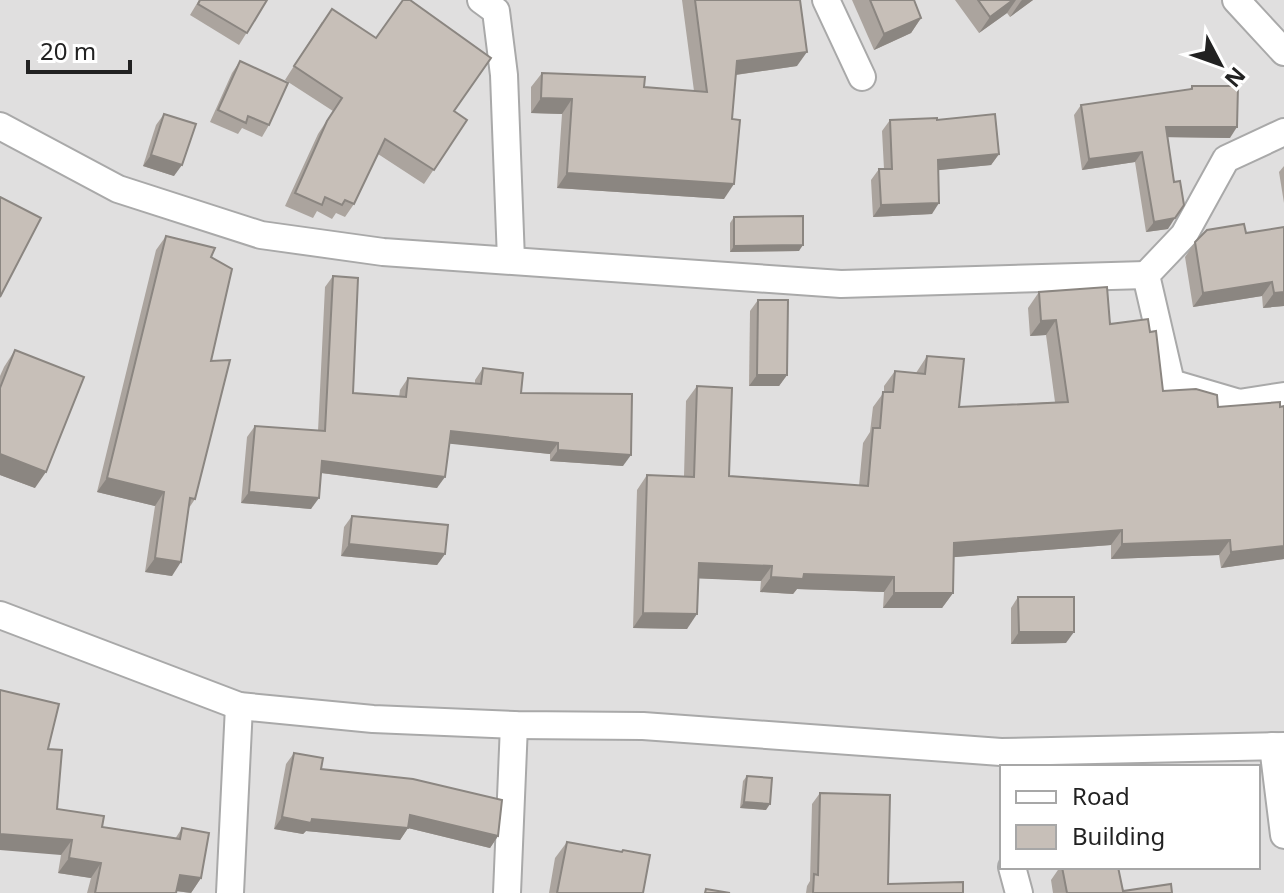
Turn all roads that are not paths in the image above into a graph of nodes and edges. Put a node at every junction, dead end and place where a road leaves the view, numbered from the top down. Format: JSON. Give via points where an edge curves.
{"nodes":[{"id":1,"x":481,"y":0,"type":"edge"},
{"id":2,"x":826,"y":0,"type":"edge"},
{"id":3,"x":1236,"y":0,"type":"edge"},
{"id":4,"x":1284,"y":52,"type":"edge"},
{"id":5,"x":862,"y":77,"type":"dead end"},
{"id":6,"x":0,"y":126,"type":"edge"},
{"id":7,"x":1284,"y":132,"type":"edge"},
{"id":8,"x":511,"y":260,"type":"junction"},
{"id":9,"x":1146,"y":275,"type":"junction"},
{"id":10,"x":1284,"y":396,"type":"edge"},
{"id":11,"x":0,"y":615,"type":"edge"},
{"id":12,"x":239,"y":706,"type":"junction"},
{"id":13,"x":514,"y":725,"type":"junction"},
{"id":14,"x":1278,"y":746,"type":"edge"},
{"id":15,"x":1001,"y":760,"type":"edge"},
{"id":16,"x":1284,"y":835,"type":"edge"},
{"id":17,"x":1013,"y":869,"type":"edge"},
{"id":18,"x":230,"y":893,"type":"edge"},
{"id":19,"x":507,"y":893,"type":"edge"},
{"id":20,"x":1019,"y":893,"type":"edge"}],
"edges":[{"from":1,"to":8,"type":"street","via":[[496,11],[504,75]]},
{"from":2,"to":5,"type":"street"},
{"from":3,"to":4,"type":"street"},
{"from":6,"to":8,"type":"street","via":[[118,189],[261,235],[383,252]]},
{"from":7,"to":9,"type":"street","via":[[1226,159],[1184,235]]},
{"from":8,"to":9,"type":"street","via":[[841,284]]},
{"from":9,"to":10,"type":"street","via":[[1171,383],[1239,403]]},
{"from":11,"to":12,"type":"street"},
{"from":12,"to":13,"type":"street"},
{"from":12,"to":18,"type":"street"},
{"from":13,"to":15,"type":"street","via":[[643,726]]},
{"from":13,"to":19,"type":"street"},
{"from":14,"to":15,"type":"street"},
{"from":14,"to":16,"type":"street"},
{"from":17,"to":20,"type":"street"}]}
